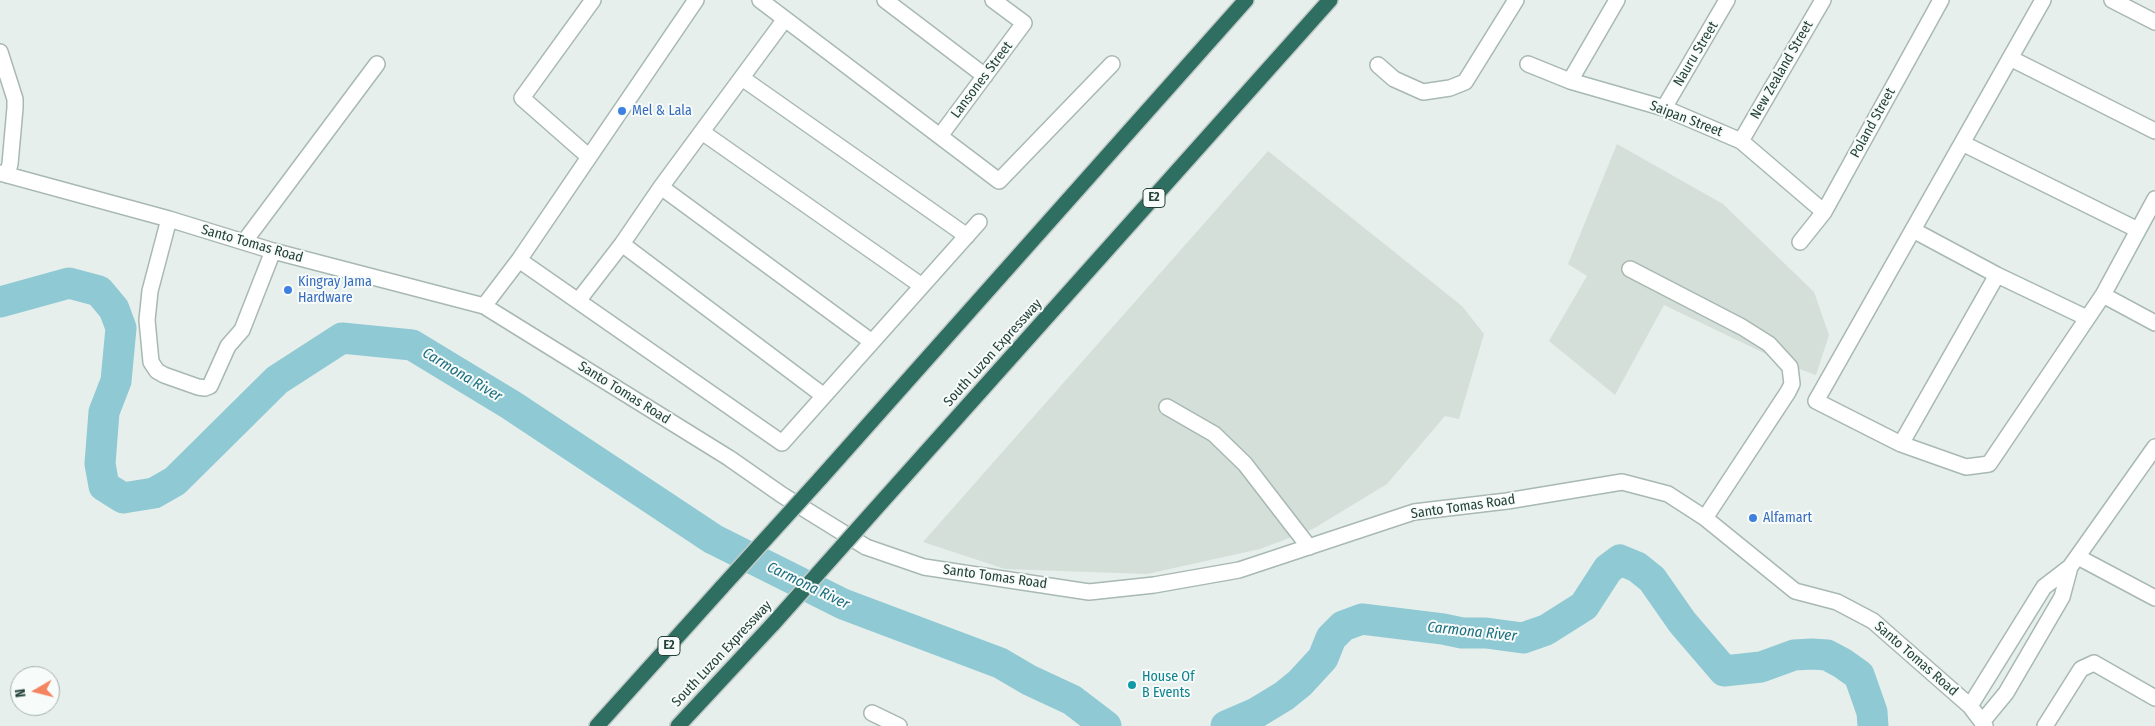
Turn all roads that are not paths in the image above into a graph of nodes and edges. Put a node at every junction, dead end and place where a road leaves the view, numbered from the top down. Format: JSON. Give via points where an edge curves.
{"nodes":[{"id":1,"x":593,"y":0,"type":"edge"},
{"id":2,"x":696,"y":0,"type":"edge"},
{"id":3,"x":760,"y":0,"type":"edge"},
{"id":4,"x":885,"y":0,"type":"edge"},
{"id":5,"x":993,"y":0,"type":"edge"},
{"id":6,"x":1246,"y":0,"type":"edge"},
{"id":7,"x":1330,"y":0,"type":"edge"},
{"id":8,"x":1516,"y":0,"type":"edge"},
{"id":9,"x":1617,"y":0,"type":"edge"},
{"id":10,"x":1728,"y":0,"type":"edge"},
{"id":11,"x":1823,"y":0,"type":"edge"},
{"id":12,"x":1941,"y":0,"type":"edge"},
{"id":13,"x":2043,"y":0,"type":"edge"},
{"id":14,"x":2112,"y":0,"type":"edge"},
{"id":15,"x":785,"y":19,"type":"junction"},
{"id":16,"x":2155,"y":22,"type":"edge"},
{"id":17,"x":0,"y":52,"type":"edge"},
{"id":18,"x":2010,"y":58,"type":"junction"},
{"id":19,"x":377,"y":64,"type":"dead end"},
{"id":20,"x":1112,"y":64,"type":"dead end"},
{"id":21,"x":1378,"y":64,"type":"dead end"},
{"id":22,"x":1528,"y":64,"type":"dead end"},
{"id":23,"x":985,"y":76,"type":"junction"},
{"id":24,"x":742,"y":78,"type":"junction"},
{"id":25,"x":1570,"y":81,"type":"junction"},
{"id":26,"x":1664,"y":108,"type":"junction"},
{"id":27,"x":2155,"y":131,"type":"edge"},
{"id":28,"x":702,"y":132,"type":"junction"},
{"id":29,"x":940,"y":136,"type":"junction"},
{"id":30,"x":1741,"y":141,"type":"junction"},
{"id":31,"x":1962,"y":143,"type":"junction"},
{"id":32,"x":588,"y":156,"type":"junction"},
{"id":33,"x":3,"y":174,"type":"edge"},
{"id":34,"x":661,"y":187,"type":"junction"},
{"id":35,"x":2155,"y":199,"type":"edge"},
{"id":36,"x":1824,"y":212,"type":"junction"},
{"id":37,"x":169,"y":219,"type":"junction"},
{"id":38,"x":979,"y":222,"type":"dead end"},
{"id":39,"x":1913,"y":230,"type":"junction"},
{"id":40,"x":2138,"y":230,"type":"junction"},
{"id":41,"x":967,"y":236,"type":"junction"},
{"id":42,"x":244,"y":242,"type":"junction"},
{"id":43,"x":1800,"y":242,"type":"dead end"},
{"id":44,"x":622,"y":244,"type":"junction"},
{"id":45,"x":273,"y":251,"type":"junction"},
{"id":46,"x":519,"y":260,"type":"junction"},
{"id":47,"x":1630,"y":269,"type":"dead end"},
{"id":48,"x":1997,"y":275,"type":"junction"},
{"id":49,"x":922,"y":286,"type":"junction"},
{"id":50,"x":2103,"y":295,"type":"junction"},
{"id":51,"x":578,"y":300,"type":"junction"},
{"id":52,"x":484,"y":306,"type":"junction"},
{"id":53,"x":2087,"y":318,"type":"junction"},
{"id":54,"x":2155,"y":323,"type":"edge"},
{"id":55,"x":872,"y":342,"type":"junction"},
{"id":56,"x":824,"y":396,"type":"junction"},
{"id":57,"x":1167,"y":407,"type":"dead end"},
{"id":58,"x":1901,"y":444,"type":"junction"},
{"id":59,"x":2155,"y":447,"type":"edge"},
{"id":60,"x":1705,"y":518,"type":"junction"},
{"id":61,"x":1309,"y":547,"type":"junction"},
{"id":62,"x":2074,"y":562,"type":"junction"},
{"id":63,"x":2155,"y":598,"type":"edge"},
{"id":64,"x":2008,"y":646,"type":"junction"},
{"id":65,"x":2027,"y":657,"type":"junction"},
{"id":66,"x":2155,"y":698,"type":"edge"},
{"id":67,"x":1970,"y":706,"type":"junction"},
{"id":68,"x":872,"y":713,"type":"dead end"},
{"id":69,"x":1983,"y":724,"type":"edge"},
{"id":70,"x":597,"y":726,"type":"edge"},
{"id":71,"x":678,"y":726,"type":"edge"},
{"id":72,"x":899,"y":726,"type":"edge"},
{"id":73,"x":2045,"y":726,"type":"edge"}],
"edges":[{"from":1,"to":32,"type":"street","via":[[522,98]]},
{"from":2,"to":32,"type":"street"},
{"from":3,"to":15,"type":"street"},
{"from":4,"to":23,"type":"street"},
{"from":5,"to":23,"type":"street","name":"Lansones Street","via":[[1024,24]]},
{"from":6,"to":70,"type":"highway","number":"E2","bridge":true},
{"from":7,"to":71,"type":"highway","name":"South Luzon Expressway","number":"E2","bridge":true,"via":[[773,624]]},
{"from":8,"to":21,"type":"street","via":[[1465,82],[1423,92],[1394,79]]},
{"from":9,"to":25,"type":"street"},
{"from":10,"to":26,"type":"street","name":"Nauru Street"},
{"from":11,"to":30,"type":"street","name":"New Zealand Street"},
{"from":12,"to":36,"type":"street","name":"Poland Street"},
{"from":13,"to":18,"type":"street"},
{"from":14,"to":16,"type":"street"},
{"from":15,"to":24,"type":"street"},
{"from":15,"to":29,"type":"street"},
{"from":17,"to":33,"type":"street","via":[[15,99],[10,164]]},
{"from":18,"to":27,"type":"street"},
{"from":18,"to":31,"type":"street"},
{"from":19,"to":42,"type":"street"},
{"from":20,"to":29,"type":"street","via":[[999,181]]},
{"from":22,"to":25,"type":"street","name":"Saipan Street"},
{"from":23,"to":29,"type":"street","name":"Lansones Street"},
{"from":24,"to":28,"type":"street"},
{"from":24,"to":41,"type":"street"},
{"from":25,"to":26,"type":"street","name":"Saipan Street"},
{"from":26,"to":30,"type":"street","name":"Saipan Street"},
{"from":28,"to":34,"type":"street"},
{"from":28,"to":49,"type":"street"},
{"from":30,"to":36,"type":"street","name":"Saipan Street"},
{"from":31,"to":39,"type":"street"},
{"from":31,"to":40,"type":"street"},
{"from":32,"to":46,"type":"street"},
{"from":33,"to":37,"type":"street","name":"Santo Tomas Road"},
{"from":34,"to":44,"type":"street"},
{"from":34,"to":55,"type":"street"},
{"from":35,"to":40,"type":"street"},
{"from":36,"to":43,"type":"street","name":"Poland Street"},
{"from":37,"to":42,"type":"street","name":"Santo Tomas Road"},
{"from":37,"to":45,"type":"street","via":[[150,291],[151,362],[164,375],[198,387],[210,386],[228,346],[242,330]]},
{"from":38,"to":41,"type":"street"},
{"from":39,"to":48,"type":"street"},
{"from":39,"to":58,"type":"street","via":[[1816,401]]},
{"from":40,"to":50,"type":"street"},
{"from":41,"to":49,"type":"street"},
{"from":42,"to":45,"type":"street","name":"Santo Tomas Road"},
{"from":44,"to":51,"type":"street"},
{"from":44,"to":56,"type":"street"},
{"from":45,"to":52,"type":"street","name":"Santo Tomas Road"},
{"from":46,"to":51,"type":"street"},
{"from":46,"to":52,"type":"street"},
{"from":47,"to":60,"type":"street","via":[[1769,344],[1790,367],[1792,384],[1788,392]]},
{"from":48,"to":53,"type":"street"},
{"from":48,"to":58,"type":"street"},
{"from":49,"to":55,"type":"street"},
{"from":50,"to":53,"type":"street"},
{"from":50,"to":54,"type":"street"},
{"from":51,"to":56,"type":"street","via":[[782,443]]},
{"from":52,"to":61,"type":"street","name":"Santo Tomas Road","via":[[866,547],[924,567],[1089,592],[1154,585],[1239,570]]},
{"from":53,"to":58,"type":"street","via":[[1989,464],[1966,467]]},
{"from":55,"to":56,"type":"street"},
{"from":57,"to":61,"type":"street","via":[[1214,434],[1245,464]]},
{"from":59,"to":62,"type":"street"},
{"from":60,"to":61,"type":"street","name":"Santo Tomas Road","via":[[1668,494],[1622,482],[1414,512]]},
{"from":60,"to":67,"type":"street","name":"Santo Tomas Road","via":[[1795,591],[1837,602],[1873,621]]},
{"from":62,"to":63,"type":"street"},
{"from":62,"to":64,"type":"street","via":[[2044,587]]},
{"from":62,"to":65,"type":"street","via":[[2062,597]]},
{"from":64,"to":65,"type":"street"},
{"from":64,"to":67,"type":"street"},
{"from":65,"to":69,"type":"street"},
{"from":66,"to":73,"type":"street","via":[[2094,663],[2081,669]]},
{"from":67,"to":69,"type":"street","name":"Santo Tomas Road"},
{"from":68,"to":72,"type":"street"}]}
